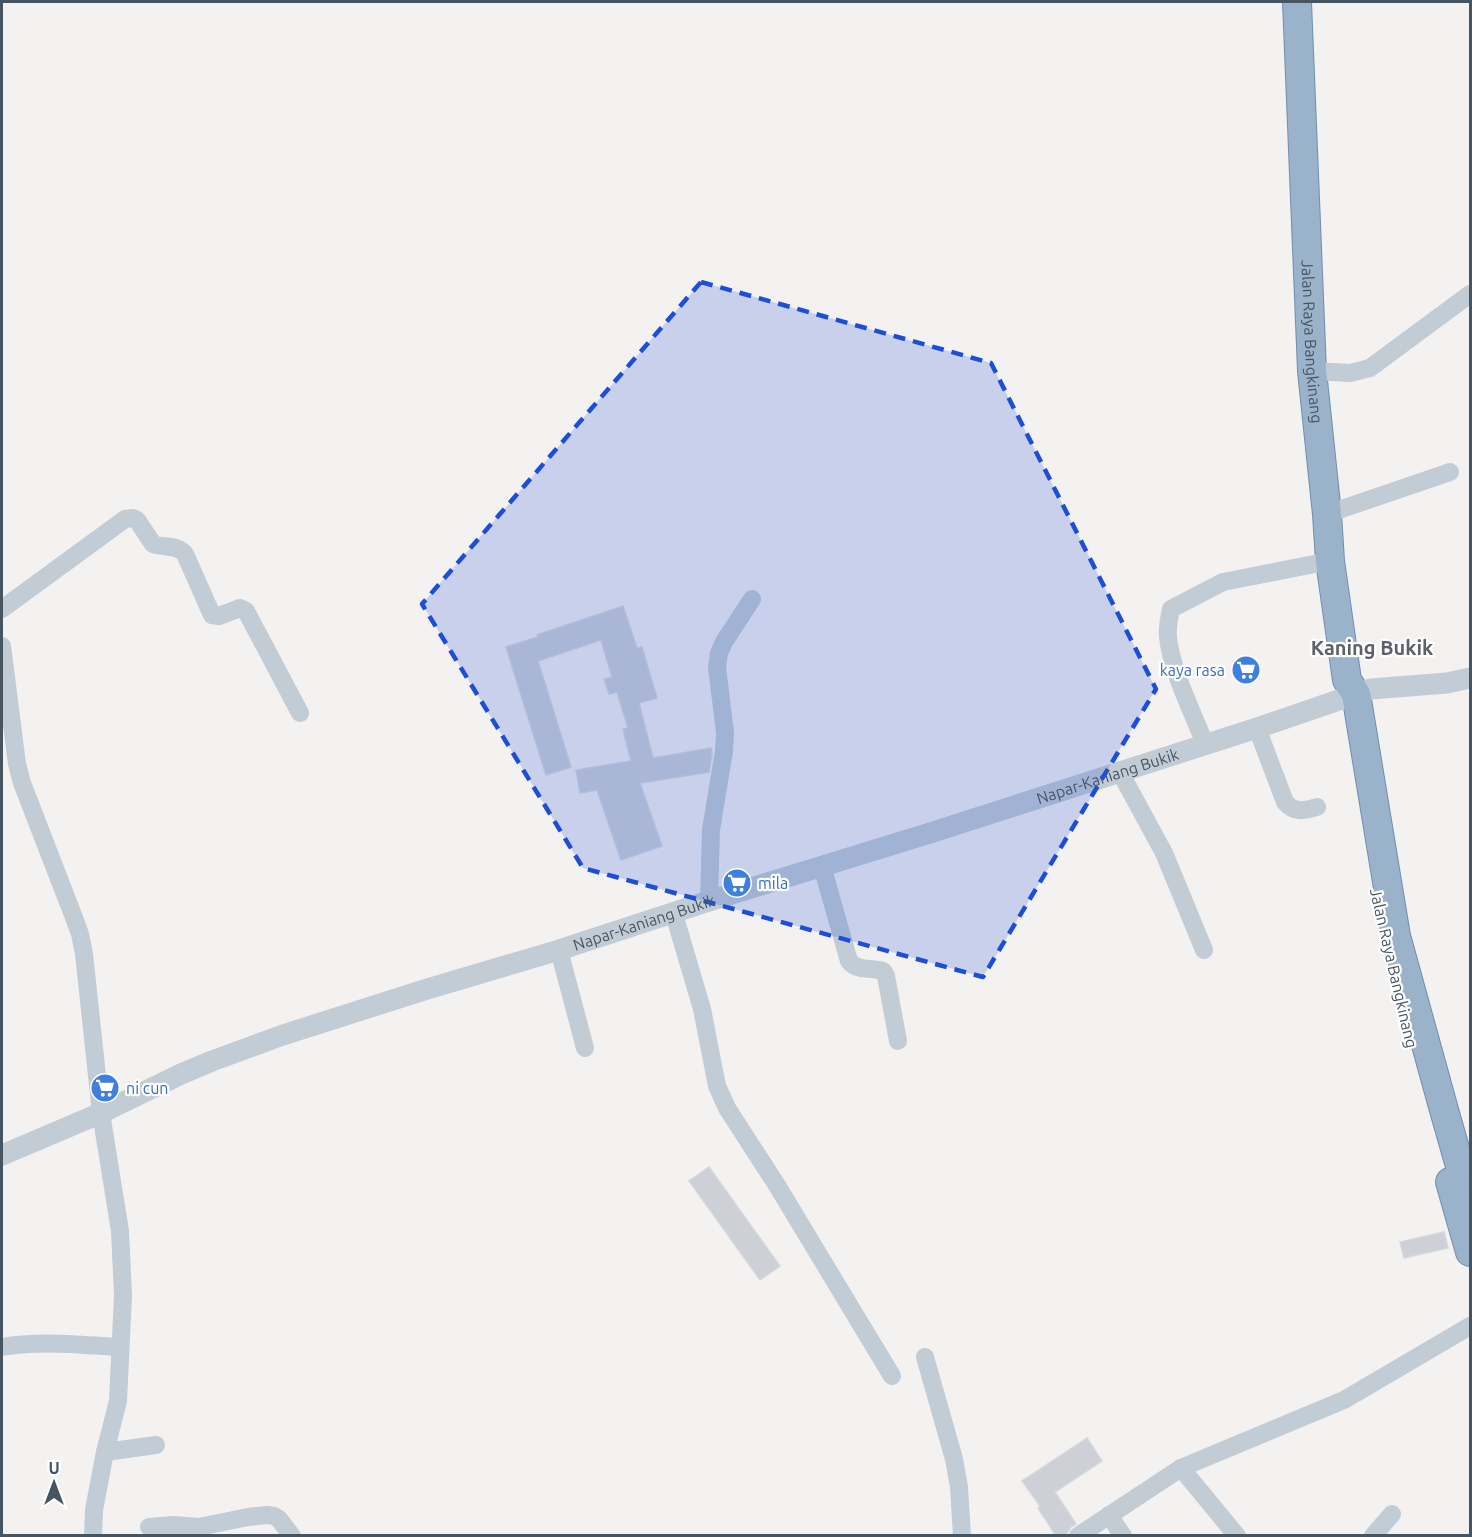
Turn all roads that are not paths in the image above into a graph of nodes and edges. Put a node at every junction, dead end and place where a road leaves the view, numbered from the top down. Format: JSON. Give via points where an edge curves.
{"nodes":[{"id":1,"x":1297,"y":2,"type":"edge"},
{"id":2,"x":1470,"y":294,"type":"edge"},
{"id":3,"x":1312,"y":371,"type":"junction"},
{"id":4,"x":1450,"y":472,"type":"dead end"},
{"id":5,"x":1327,"y":514,"type":"junction"},
{"id":6,"x":1330,"y":561,"type":"junction"},
{"id":7,"x":752,"y":599,"type":"dead end"},
{"id":8,"x":2,"y":609,"type":"edge"},
{"id":9,"x":2,"y":646,"type":"edge"},
{"id":10,"x":1470,"y":678,"type":"edge"},
{"id":11,"x":1348,"y":691,"type":"junction"},
{"id":12,"x":300,"y":713,"type":"dead end"},
{"id":13,"x":1257,"y":728,"type":"junction"},
{"id":14,"x":1205,"y":744,"type":"junction"},
{"id":15,"x":1120,"y":772,"type":"junction"},
{"id":16,"x":1317,"y":807,"type":"dead end"},
{"id":17,"x":822,"y":866,"type":"junction"},
{"id":18,"x":709,"y":901,"type":"junction"},
{"id":19,"x":674,"y":914,"type":"junction"},
{"id":20,"x":559,"y":950,"type":"junction"},
{"id":21,"x":1204,"y":950,"type":"dead end"},
{"id":22,"x":898,"y":1041,"type":"dead end"},
{"id":23,"x":585,"y":1048,"type":"dead end"},
{"id":24,"x":101,"y":1113,"type":"junction"},
{"id":25,"x":2,"y":1155,"type":"edge"},
{"id":26,"x":1455,"y":1173,"type":"junction"},
{"id":27,"x":1470,"y":1201,"type":"edge"},
{"id":28,"x":1469,"y":1246,"type":"edge"},
{"id":29,"x":1470,"y":1326,"type":"edge"},
{"id":30,"x":2,"y":1347,"type":"edge"},
{"id":31,"x":120,"y":1347,"type":"junction"},
{"id":32,"x":925,"y":1357,"type":"dead end"},
{"id":33,"x":892,"y":1376,"type":"dead end"},
{"id":34,"x":156,"y":1445,"type":"dead end"},
{"id":35,"x":105,"y":1452,"type":"junction"},
{"id":36,"x":1181,"y":1468,"type":"junction"},
{"id":37,"x":1392,"y":1514,"type":"dead end"},
{"id":38,"x":1109,"y":1515,"type":"junction"},
{"id":39,"x":149,"y":1527,"type":"dead end"},
{"id":40,"x":93,"y":1536,"type":"edge"},
{"id":41,"x":292,"y":1536,"type":"edge"},
{"id":42,"x":962,"y":1536,"type":"edge"},
{"id":43,"x":1078,"y":1536,"type":"edge"},
{"id":44,"x":1123,"y":1536,"type":"edge"},
{"id":45,"x":1237,"y":1536,"type":"edge"},
{"id":46,"x":1373,"y":1536,"type":"edge"}],
"edges":[{"from":1,"to":3,"type":"highway","name":"Jalan Raya Bangkinang"},
{"from":2,"to":3,"type":"street","via":[[1370,368],[1350,373]]},
{"from":3,"to":5,"type":"highway","name":"Jalan Raya Bangkinang"},
{"from":4,"to":5,"type":"street"},
{"from":5,"to":6,"type":"highway","name":"Jalan Raya Bangkinang"},
{"from":6,"to":11,"type":"highway","name":"Jalan Raya Bangkinang"},
{"from":6,"to":14,"type":"street","via":[[1223,582],[1171,609],[1167,636],[1172,662]]},
{"from":7,"to":18,"type":"street","via":[[724,642],[717,667],[725,733],[711,830]]},
{"from":8,"to":12,"type":"street","via":[[125,519],[133,518],[153,544],[181,550],[212,615],[240,608],[246,611]]},
{"from":9,"to":24,"type":"street","via":[[16,764],[80,934]]},
{"from":10,"to":11,"type":"street","name":"Napar-Kaniang Bukik"},
{"from":11,"to":13,"type":"street","name":"Napar-Kaniang Bukik"},
{"from":11,"to":26,"type":"highway","name":"Jalan Raya Bangkinang","via":[[1384,939]]},
{"from":13,"to":14,"type":"street","name":"Napar-Kaniang Bukik"},
{"from":13,"to":16,"type":"street","via":[[1285,802],[1298,811]]},
{"from":14,"to":15,"type":"street","name":"Napar-Kaniang Bukik"},
{"from":15,"to":17,"type":"street","name":"Napar-Kaniang Bukik"},
{"from":15,"to":21,"type":"street","via":[[1164,854]]},
{"from":17,"to":18,"type":"street","name":"Napar-Kaniang Bukik"},
{"from":17,"to":22,"type":"street","via":[[849,961],[859,969],[877,969],[886,976]]},
{"from":18,"to":19,"type":"street","name":"Napar-Kaniang Bukik"},
{"from":19,"to":20,"type":"street","name":"Napar-Kaniang Bukik"},
{"from":19,"to":33,"type":"street","via":[[702,1009],[717,1086],[727,1108]]},
{"from":20,"to":23,"type":"street"},
{"from":20,"to":24,"type":"street","name":"Napar-Kaniang Bukik","via":[[283,1035],[192,1069]]},
{"from":24,"to":25,"type":"street","name":"Napar-Kaniang Bukik"},
{"from":24,"to":31,"type":"street","via":[[120,1231]]},
{"from":26,"to":27,"type":"highway","name":"Jalan Raya Bangkinang"},
{"from":26,"to":28,"type":"highway","name":"Jalan Raya Bangkinang"},
{"from":29,"to":36,"type":"street","via":[[1344,1401]]},
{"from":30,"to":31,"type":"street","via":[[41,1342]]},
{"from":31,"to":35,"type":"street","via":[[118,1401]]},
{"from":32,"to":42,"type":"street","via":[[954,1459]]},
{"from":34,"to":35,"type":"street"},
{"from":35,"to":40,"type":"street"},
{"from":36,"to":38,"type":"street"},
{"from":36,"to":45,"type":"street"},
{"from":37,"to":46,"type":"street"},
{"from":38,"to":43,"type":"street"},
{"from":38,"to":44,"type":"street"},
{"from":39,"to":41,"type":"street","via":[[199,1527],[267,1515],[279,1519]]}]}
